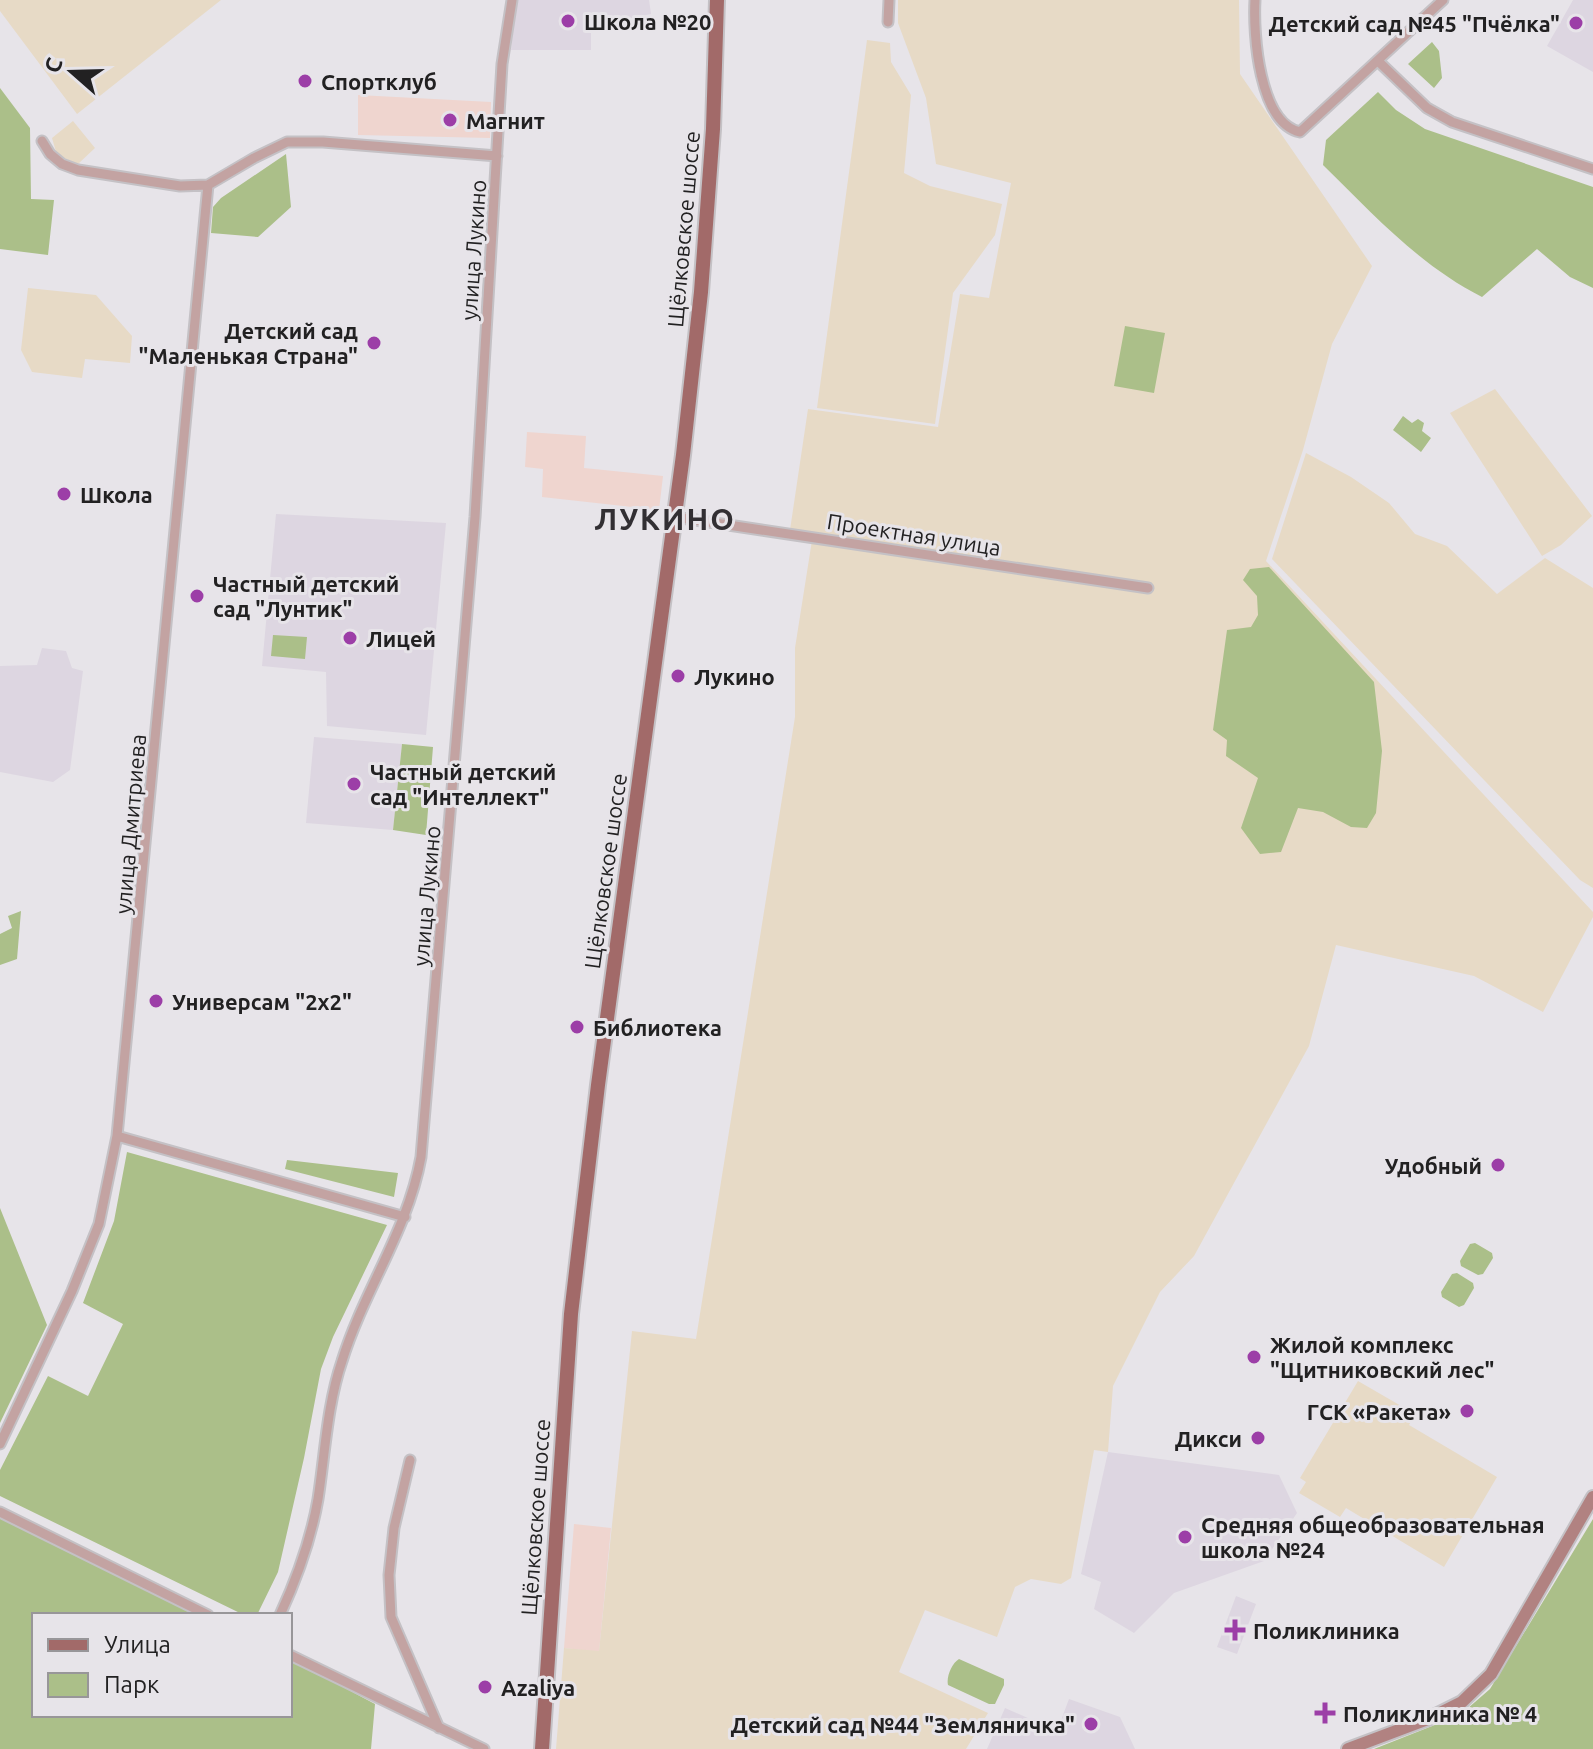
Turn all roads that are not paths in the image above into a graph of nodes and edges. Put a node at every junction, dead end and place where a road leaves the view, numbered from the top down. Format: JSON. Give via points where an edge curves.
{"nodes":[{"id":1,"x":512,"y":0,"type":"edge"},
{"id":2,"x":717,"y":0,"type":"edge"},
{"id":3,"x":889,"y":0,"type":"edge"},
{"id":4,"x":1255,"y":0,"type":"edge"},
{"id":5,"x":1443,"y":0,"type":"edge"},
{"id":6,"x":888,"y":22,"type":"dead end"},
{"id":7,"x":1378,"y":61,"type":"junction"},
{"id":8,"x":42,"y":141,"type":"dead end"},
{"id":9,"x":497,"y":156,"type":"junction"},
{"id":10,"x":1593,"y":169,"type":"edge"},
{"id":11,"x":208,"y":185,"type":"junction"},
{"id":12,"x":675,"y":517,"type":"junction"},
{"id":13,"x":1148,"y":588,"type":"dead end"},
{"id":14,"x":117,"y":1136,"type":"junction"},
{"id":15,"x":405,"y":1217,"type":"junction"},
{"id":16,"x":0,"y":1444,"type":"edge"},
{"id":17,"x":410,"y":1460,"type":"dead end"},
{"id":18,"x":1593,"y":1497,"type":"edge"},
{"id":19,"x":0,"y":1512,"type":"edge"},
{"id":20,"x":204,"y":1613,"type":"edge"},
{"id":21,"x":281,"y":1613,"type":"edge"},
{"id":22,"x":292,"y":1656,"type":"edge"},
{"id":23,"x":439,"y":1728,"type":"junction"},
{"id":24,"x":484,"y":1749,"type":"edge"},
{"id":25,"x":542,"y":1749,"type":"edge"},
{"id":26,"x":1348,"y":1749,"type":"edge"}],
"edges":[{"from":1,"to":9,"type":"street","name":"улица Лукино"},
{"from":2,"to":12,"type":"main road","name":"Щёлковское шоссе","via":[[704,264]]},
{"from":3,"to":6,"type":"street"},
{"from":4,"to":7,"type":"street","via":[[1264,85],[1281,121],[1292,130],[1300,132]]},
{"from":5,"to":7,"type":"street"},
{"from":7,"to":10,"type":"street","via":[[1427,108],[1452,122]]},
{"from":8,"to":11,"type":"street","via":[[62,164],[78,170],[180,186]]},
{"from":9,"to":11,"type":"street","via":[[287,142]]},
{"from":9,"to":15,"type":"street","name":"улица Лукино","via":[[476,512],[424,1129]]},
{"from":11,"to":14,"type":"street","name":"улица Дмитриева"},
{"from":12,"to":13,"type":"street","name":"Проектная улица"},
{"from":12,"to":25,"type":"main road","name":"Щёлковское шоссе","via":[[577,1255]]},
{"from":14,"to":15,"type":"street"},
{"from":14,"to":16,"type":"street","name":"улица Дмитриева","via":[[99,1224]]},
{"from":15,"to":21,"type":"street","name":"улица Лукино","via":[[340,1364],[310,1538]]},
{"from":17,"to":23,"type":"street","via":[[394,1528],[391,1617]]},
{"from":18,"to":26,"type":"main road","via":[[1491,1674],[1462,1702],[1440,1714]]},
{"from":19,"to":20,"type":"street"},
{"from":22,"to":23,"type":"street"},
{"from":23,"to":24,"type":"street"}]}
